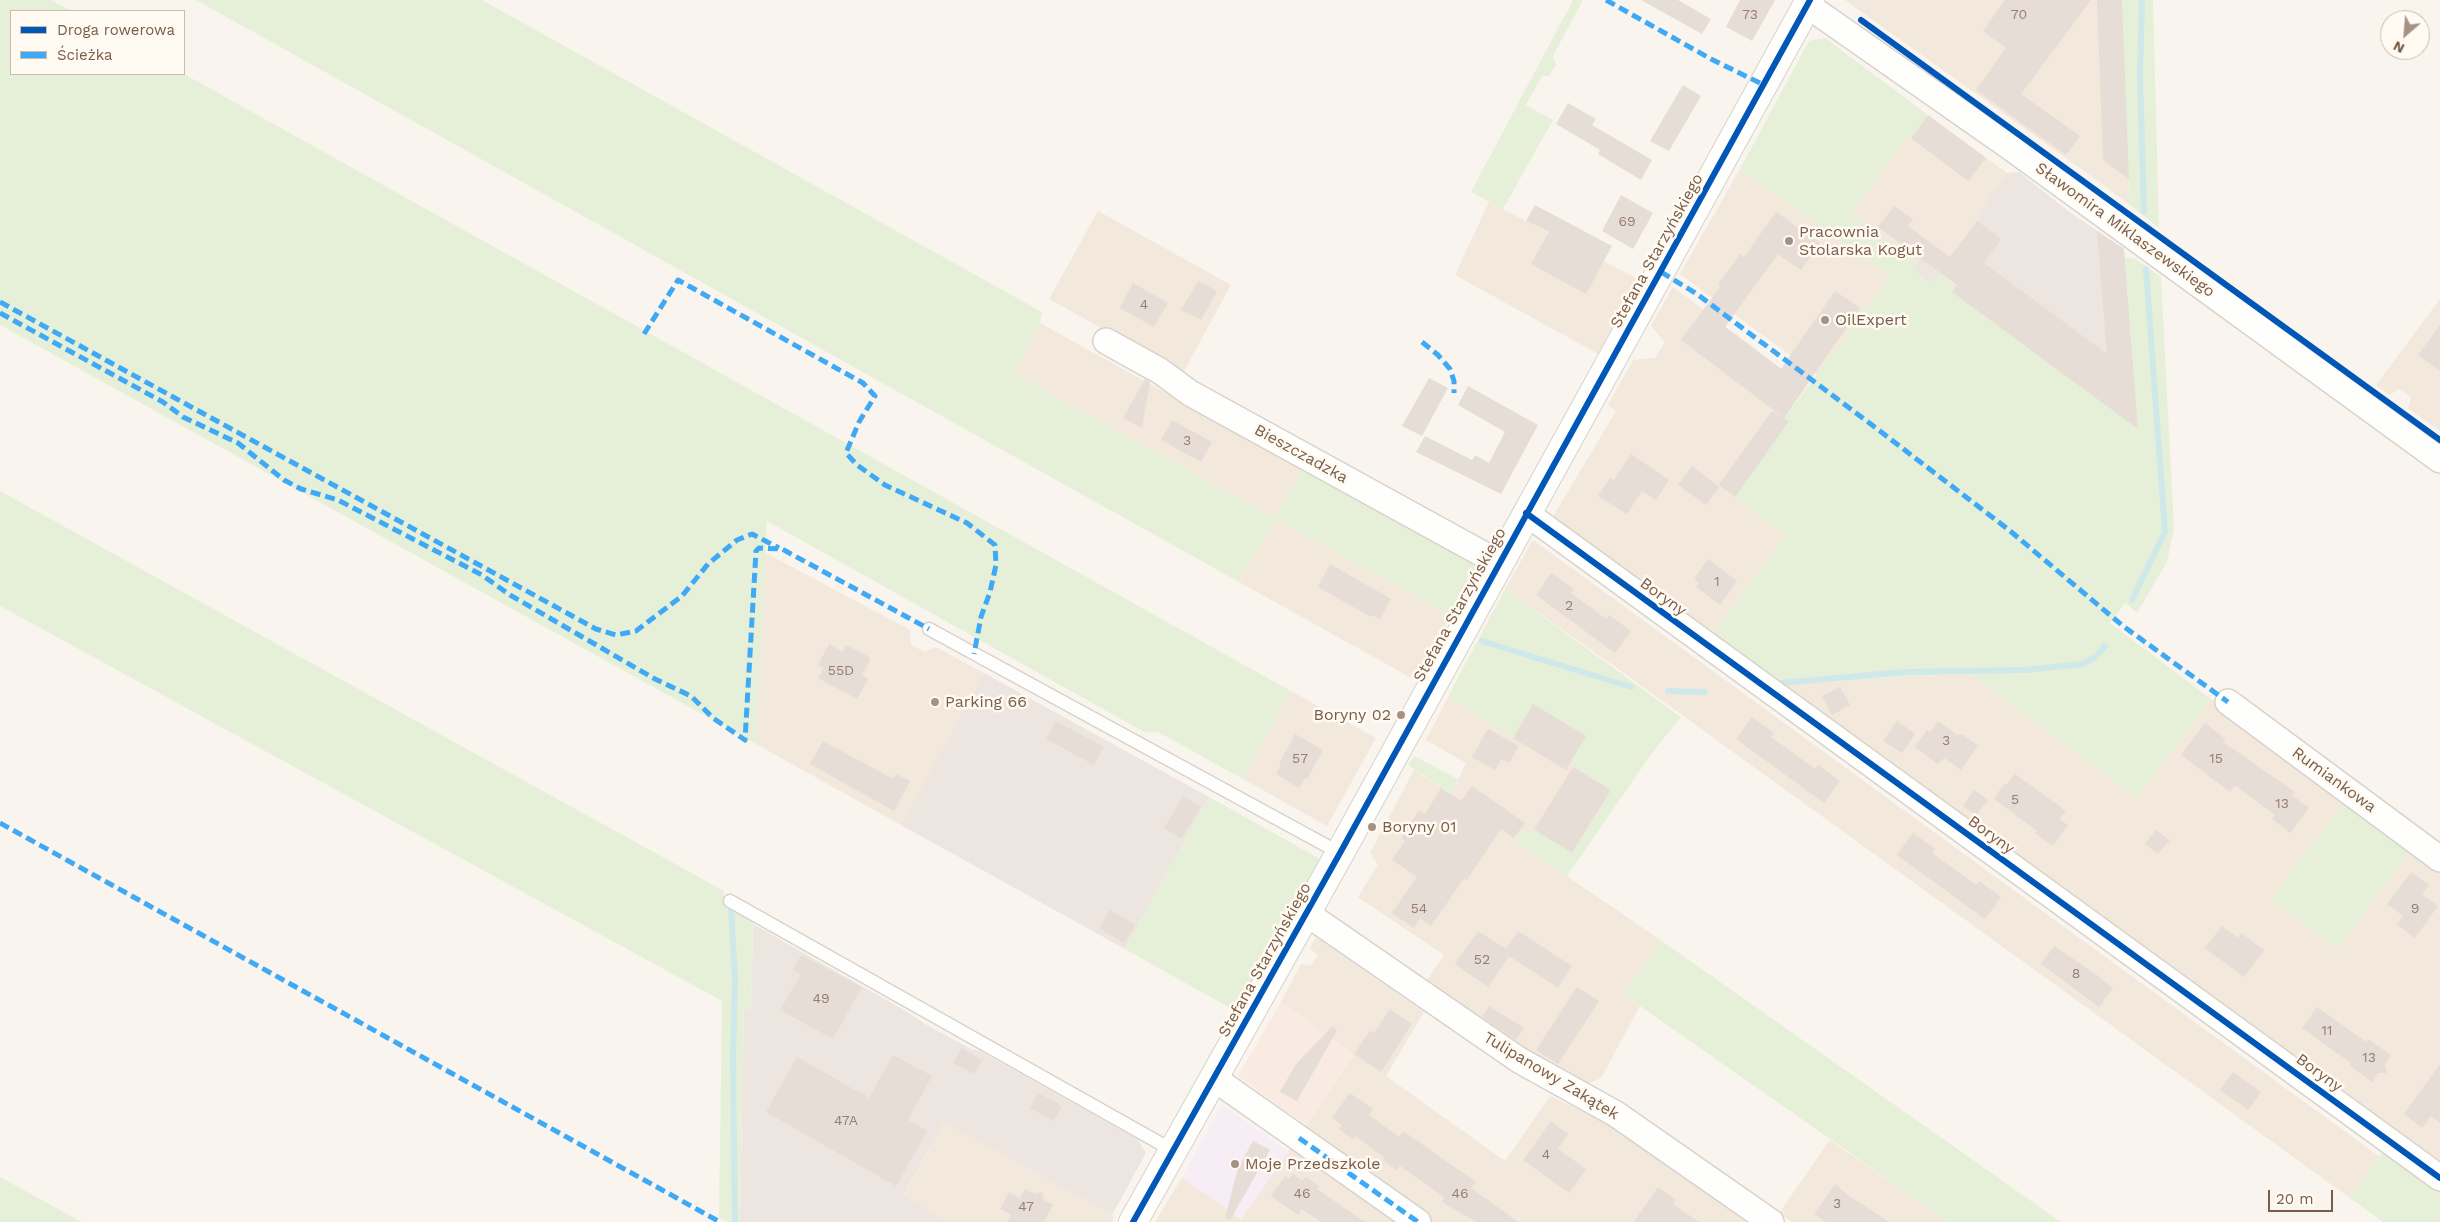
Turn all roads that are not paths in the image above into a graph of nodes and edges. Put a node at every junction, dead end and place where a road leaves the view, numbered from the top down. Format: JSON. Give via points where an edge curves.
{"nodes":[{"id":1,"x":1809,"y":2,"type":"edge"},
{"id":2,"x":1106,"y":341,"type":"dead end"},
{"id":3,"x":2440,"y":460,"type":"edge"},
{"id":4,"x":1526,"y":513,"type":"junction"},
{"id":5,"x":1499,"y":563,"type":"junction"},
{"id":6,"x":929,"y":629,"type":"dead end"},
{"id":7,"x":2228,"y":702,"type":"dead end"},
{"id":8,"x":1340,"y":853,"type":"junction"},
{"id":9,"x":2440,"y":859,"type":"edge"},
{"id":10,"x":730,"y":901,"type":"dead end"},
{"id":11,"x":1306,"y":913,"type":"junction"},
{"id":12,"x":1215,"y":1079,"type":"junction"},
{"id":13,"x":1172,"y":1150,"type":"junction"},
{"id":14,"x":2440,"y":1178,"type":"edge"},
{"id":15,"x":1133,"y":1222,"type":"edge"},
{"id":16,"x":1418,"y":1222,"type":"edge"},
{"id":17,"x":1770,"y":1222,"type":"edge"}],
"edges":[{"from":1,"to":3,"type":"street","name":"Sławomira Miklaszewskiego"},
{"from":1,"to":4,"type":"street","name":"Stefana Starzyńskiego"},
{"from":2,"to":5,"type":"street","name":"Bieszczadzka","via":[[1160,371],[1190,393]]},
{"from":4,"to":5,"type":"street","name":"Stefana Starzyńskiego"},
{"from":4,"to":14,"type":"street","name":"Boryny"},
{"from":5,"to":8,"type":"street","name":"Stefana Starzyńskiego"},
{"from":6,"to":8,"type":"lane"},
{"from":7,"to":9,"type":"street","name":"Rumiankowa"},
{"from":8,"to":11,"type":"street","name":"Stefana Starzyńskiego"},
{"from":10,"to":13,"type":"lane"},
{"from":11,"to":12,"type":"street","name":"Stefana Starzyńskiego"},
{"from":11,"to":17,"type":"street","name":"Tulipanowy Zakątek","via":[[1519,1060],[1616,1114]]},
{"from":12,"to":13,"type":"street","name":"Stefana Starzyńskiego"},
{"from":12,"to":16,"type":"street"},
{"from":13,"to":15,"type":"street","name":"Stefana Starzyńskiego"}]}
